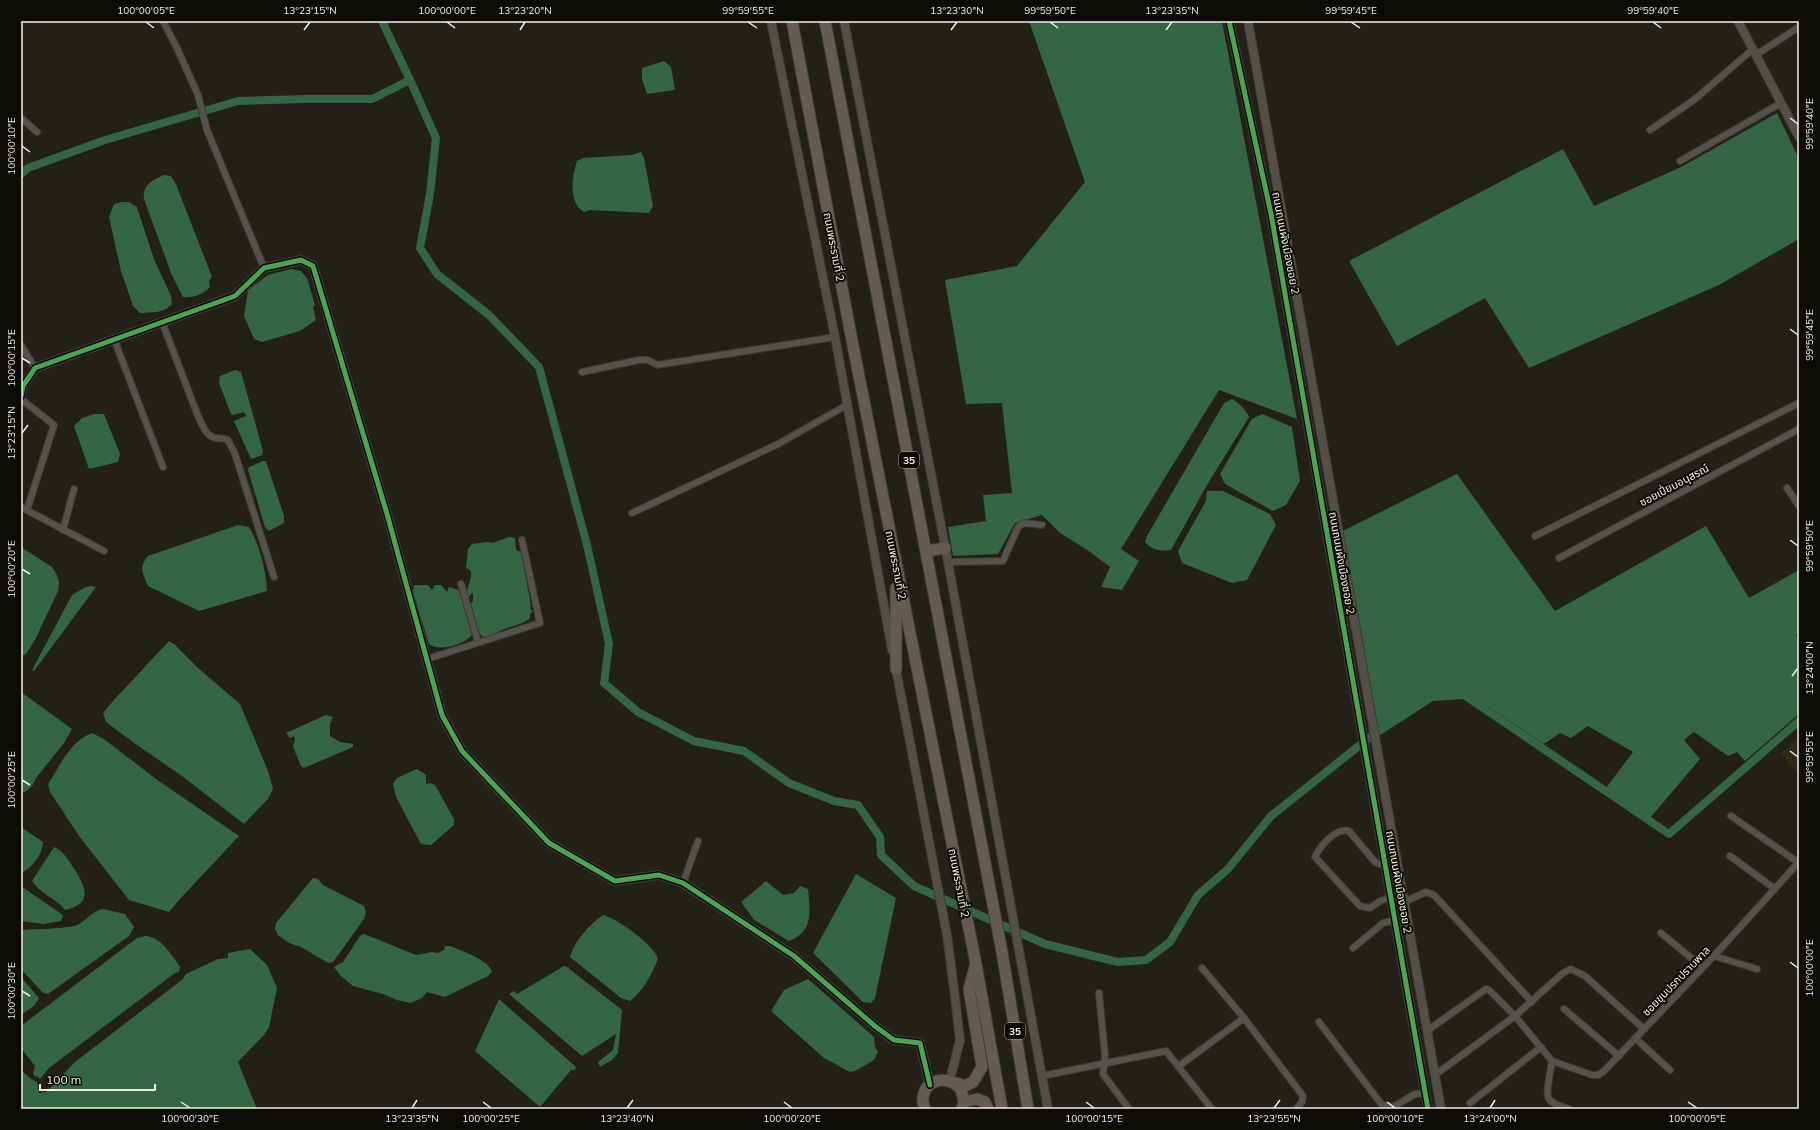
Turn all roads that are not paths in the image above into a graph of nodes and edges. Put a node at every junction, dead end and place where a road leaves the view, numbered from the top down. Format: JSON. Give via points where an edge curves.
{"nodes":[{"id":1,"x":163,"y":21,"type":"edge"},
{"id":2,"x":771,"y":21,"type":"edge"},
{"id":3,"x":792,"y":21,"type":"edge"},
{"id":4,"x":825,"y":21,"type":"edge"},
{"id":5,"x":844,"y":21,"type":"edge"},
{"id":6,"x":1229,"y":21,"type":"edge"},
{"id":7,"x":1248,"y":21,"type":"edge"},
{"id":8,"x":1738,"y":21,"type":"edge"},
{"id":9,"x":1799,"y":27,"type":"edge"},
{"id":10,"x":1754,"y":52,"type":"junction"},
{"id":11,"x":1781,"y":103,"type":"junction"},
{"id":12,"x":21,"y":118,"type":"edge"},
{"id":13,"x":1650,"y":130,"type":"dead end"},
{"id":14,"x":37,"y":132,"type":"dead end"},
{"id":15,"x":1799,"y":137,"type":"edge"},
{"id":16,"x":1680,"y":161,"type":"dead end"},
{"id":17,"x":1274,"y":170,"type":"junction"},
{"id":18,"x":1263,"y":173,"type":"junction"},
{"id":19,"x":264,"y":268,"type":"junction"},
{"id":20,"x":162,"y":322,"type":"junction"},
{"id":21,"x":835,"y":337,"type":"junction"},
{"id":22,"x":114,"y":339,"type":"junction"},
{"id":23,"x":21,"y":345,"type":"edge"},
{"id":24,"x":35,"y":368,"type":"junction"},
{"id":25,"x":582,"y":372,"type":"dead end"},
{"id":26,"x":21,"y":396,"type":"edge"},
{"id":27,"x":21,"y":399,"type":"edge"},
{"id":28,"x":1799,"y":403,"type":"edge"},
{"id":29,"x":847,"y":405,"type":"junction"},
{"id":30,"x":1799,"y":429,"type":"edge"},
{"id":31,"x":163,"y":467,"type":"dead end"},
{"id":32,"x":1787,"y":488,"type":"dead end"},
{"id":33,"x":74,"y":489,"type":"dead end"},
{"id":34,"x":1799,"y":506,"type":"edge"},
{"id":35,"x":24,"y":509,"type":"edge"},
{"id":36,"x":632,"y":513,"type":"dead end"},
{"id":37,"x":1042,"y":525,"type":"dead end"},
{"id":38,"x":63,"y":530,"type":"junction"},
{"id":39,"x":1535,"y":536,"type":"dead end"},
{"id":40,"x":522,"y":540,"type":"dead end"},
{"id":41,"x":945,"y":548,"type":"junction"},
{"id":42,"x":104,"y":551,"type":"dead end"},
{"id":43,"x":926,"y":551,"type":"junction"},
{"id":44,"x":895,"y":557,"type":"junction"},
{"id":45,"x":1559,"y":558,"type":"dead end"},
{"id":46,"x":948,"y":562,"type":"junction"},
{"id":47,"x":274,"y":577,"type":"dead end"},
{"id":48,"x":461,"y":584,"type":"dead end"},
{"id":49,"x":478,"y":642,"type":"junction"},
{"id":50,"x":426,"y":659,"type":"junction"},
{"id":51,"x":896,"y":669,"type":"junction"},
{"id":52,"x":1731,"y":816,"type":"dead end"},
{"id":53,"x":698,"y":841,"type":"dead end"},
{"id":54,"x":1730,"y":856,"type":"dead end"},
{"id":55,"x":1799,"y":862,"type":"edge"},
{"id":56,"x":1385,"y":863,"type":"junction"},
{"id":57,"x":683,"y":883,"type":"junction"},
{"id":58,"x":1775,"y":889,"type":"junction"},
{"id":59,"x":1391,"y":897,"type":"junction"},
{"id":60,"x":1404,"y":902,"type":"junction"},
{"id":61,"x":1395,"y":920,"type":"junction"},
{"id":62,"x":1661,"y":933,"type":"dead end"},
{"id":63,"x":1353,"y":948,"type":"dead end"},
{"id":64,"x":1714,"y":956,"type":"junction"},
{"id":65,"x":976,"y":964,"type":"junction"},
{"id":66,"x":1702,"y":967,"type":"junction"},
{"id":67,"x":1202,"y":968,"type":"dead end"},
{"id":68,"x":1757,"y":969,"type":"dead end"},
{"id":69,"x":1099,"y":994,"type":"dead end"},
{"id":70,"x":1532,"y":1002,"type":"junction"},
{"id":71,"x":1564,"y":1009,"type":"dead end"},
{"id":72,"x":1515,"y":1016,"type":"junction"},
{"id":73,"x":1244,"y":1018,"type":"junction"},
{"id":74,"x":1319,"y":1022,"type":"dead end"},
{"id":75,"x":1644,"y":1029,"type":"junction"},
{"id":76,"x":1428,"y":1030,"type":"junction"},
{"id":77,"x":1635,"y":1038,"type":"junction"},
{"id":78,"x":1541,"y":1047,"type":"junction"},
{"id":79,"x":1619,"y":1056,"type":"junction"},
{"id":80,"x":1552,"y":1061,"type":"junction"},
{"id":81,"x":1103,"y":1064,"type":"junction"},
{"id":82,"x":1179,"y":1066,"type":"junction"},
{"id":83,"x":1670,"y":1070,"type":"dead end"},
{"id":84,"x":1435,"y":1075,"type":"junction"},
{"id":85,"x":1042,"y":1076,"type":"junction"},
{"id":86,"x":953,"y":1082,"type":"junction"},
{"id":87,"x":930,"y":1085,"type":"junction"},
{"id":88,"x":1426,"y":1093,"type":"junction"},
{"id":89,"x":1470,"y":1103,"type":"dead end"},
{"id":90,"x":963,"y":1106,"type":"edge"},
{"id":91,"x":925,"y":1109,"type":"edge"},
{"id":92,"x":988,"y":1109,"type":"edge"},
{"id":93,"x":1002,"y":1109,"type":"edge"},
{"id":94,"x":1028,"y":1109,"type":"edge"},
{"id":95,"x":1048,"y":1109,"type":"edge"},
{"id":96,"x":1129,"y":1109,"type":"edge"},
{"id":97,"x":1212,"y":1109,"type":"edge"},
{"id":98,"x":1296,"y":1109,"type":"edge"},
{"id":99,"x":1428,"y":1109,"type":"edge"},
{"id":100,"x":1441,"y":1109,"type":"edge"},
{"id":101,"x":1569,"y":1109,"type":"edge"}],
"edges":[{"from":1,"to":19,"type":"street","via":[[198,95],[207,130]]},
{"from":2,"to":21,"type":"street","name":"ถนนพระรามที่ 2"},
{"from":3,"to":44,"type":"highway","name":"ถนนพระรามที่ 2","number":"35","via":[[852,346]]},
{"from":4,"to":43,"type":"highway","number":"35"},
{"from":5,"to":41,"type":"street","number":"35"},
{"from":6,"to":18,"type":"street","name":"ถนนถนนผังเมืองซอย 2"},
{"from":7,"to":17,"type":"street","name":"ถนนถนนผังเมืองซอย 2"},
{"from":8,"to":10,"type":"street"},
{"from":9,"to":10,"type":"street"},
{"from":10,"to":11,"type":"street"},
{"from":10,"to":13,"type":"street","via":[[1694,100]]},
{"from":11,"to":15,"type":"street"},
{"from":11,"to":16,"type":"street"},
{"from":12,"to":14,"type":"street"},
{"from":17,"to":18,"type":"street"},
{"from":17,"to":60,"type":"street","name":"ถนนถนนผังเมืองซอย 2"},
{"from":18,"to":56,"type":"street","name":"ถนนถนนผังเมืองซอย 2"},
{"from":19,"to":20,"type":"street","via":[[235,296]]},
{"from":19,"to":50,"type":"street","via":[[301,260],[313,266],[387,514]]},
{"from":20,"to":22,"type":"street"},
{"from":20,"to":47,"type":"street","via":[[205,430],[210,436],[228,440],[235,454]]},
{"from":21,"to":25,"type":"street","via":[[657,365],[648,360],[639,360]]},
{"from":21,"to":29,"type":"street","name":"ถนนพระรามที่ 2"},
{"from":22,"to":24,"type":"street"},
{"from":22,"to":31,"type":"street"},
{"from":23,"to":24,"type":"street"},
{"from":24,"to":26,"type":"street","via":[[23,386]]},
{"from":27,"to":35,"type":"street","via":[[54,425]]},
{"from":28,"to":39,"type":"street"},
{"from":29,"to":36,"type":"street","via":[[778,444]]},
{"from":29,"to":51,"type":"street","name":"ถนนพระรามที่ 2"},
{"from":30,"to":45,"type":"street","name":"ซอยเปี่ยมอนุสรณ์"},
{"from":32,"to":34,"type":"street"},
{"from":33,"to":38,"type":"street"},
{"from":35,"to":38,"type":"street"},
{"from":37,"to":46,"type":"street","via":[[1024,523],[1018,527],[1003,560]]},
{"from":38,"to":42,"type":"street"},
{"from":40,"to":49,"type":"street","via":[[540,623]]},
{"from":41,"to":43,"type":"highway"},
{"from":41,"to":46,"type":"street","number":"35"},
{"from":43,"to":94,"type":"highway","number":"35","via":[[1002,952]]},
{"from":44,"to":51,"type":"highway"},
{"from":44,"to":65,"type":"highway","name":"ถนนพระรามที่ 2","number":"35"},
{"from":46,"to":85,"type":"street","number":"35"},
{"from":48,"to":49,"type":"street"},
{"from":49,"to":50,"type":"street"},
{"from":50,"to":57,"type":"street","via":[[442,715],[462,751],[549,843],[614,881],[659,875]]},
{"from":51,"to":86,"type":"street","name":"ถนนพระรามที่ 2","via":[[953,981],[960,1040]]},
{"from":52,"to":55,"type":"street"},
{"from":53,"to":57,"type":"street"},
{"from":54,"to":58,"type":"street"},
{"from":55,"to":58,"type":"street","name":"ซอยขุนปรกปราบพาล"},
{"from":56,"to":59,"type":"street","name":"ถนนถนนผังเมืองซอย 2"},
{"from":56,"to":59,"type":"street","via":[[1375,862],[1349,831],[1345,830],[1337,832],[1319,849],[1315,857],[1360,906],[1370,908]]},
{"from":57,"to":87,"type":"street","via":[[794,956],[894,1040],[920,1043]]},
{"from":58,"to":64,"type":"street","name":"ซอยขุนปรกปราบพาล"},
{"from":59,"to":61,"type":"street","name":"ถนนถนนผังเมืองซอย 2"},
{"from":60,"to":70,"type":"street","via":[[1426,892],[1434,895]]},
{"from":60,"to":76,"type":"street","name":"ถนนถนนผังเมืองซอย 2"},
{"from":61,"to":63,"type":"street","via":[[1383,923]]},
{"from":61,"to":88,"type":"street","name":"ถนนถนนผังเมืองซอย 2"},
{"from":62,"to":66,"type":"street"},
{"from":64,"to":66,"type":"street","name":"ซอยขุนปรกปราบพาล"},
{"from":64,"to":68,"type":"street"},
{"from":65,"to":86,"type":"highway","via":[[969,989],[982,1067],[973,1082],[965,1086]]},
{"from":65,"to":93,"type":"highway","name":"ถนนพระรามที่ 2","number":"35"},
{"from":66,"to":75,"type":"street","name":"ซอยขุนปรกปราบพาล"},
{"from":67,"to":73,"type":"street"},
{"from":69,"to":81,"type":"street","via":[[1105,1056]]},
{"from":70,"to":72,"type":"street"},
{"from":70,"to":75,"type":"street","via":[[1571,969],[1585,976]]},
{"from":71,"to":79,"type":"street"},
{"from":72,"to":76,"type":"street","via":[[1494,993],[1486,989]]},
{"from":72,"to":78,"type":"street"},
{"from":72,"to":84,"type":"street"},
{"from":73,"to":82,"type":"street"},
{"from":73,"to":98,"type":"street","via":[[1303,1096]]},
{"from":74,"to":88,"type":"street","via":[[1382,1105],[1393,1107],[1415,1094]]},
{"from":75,"to":77,"type":"street","name":"ซอยขุนปรกปราบพาล"},
{"from":76,"to":84,"type":"street","name":"ถนนถนนผังเมืองซอย 2"},
{"from":77,"to":79,"type":"street","name":"ซอยขุนปรกปราบพาล"},
{"from":77,"to":83,"type":"street"},
{"from":78,"to":80,"type":"street"},
{"from":78,"to":89,"type":"street"},
{"from":79,"to":80,"type":"street","name":"ซอยขุนปรกปราบพาล","via":[[1598,1075]]},
{"from":80,"to":101,"type":"street","via":[[1549,1099]]},
{"from":81,"to":82,"type":"street","via":[[1166,1051]]},
{"from":81,"to":85,"type":"street"},
{"from":81,"to":96,"type":"street","via":[[1103,1074]]},
{"from":82,"to":97,"type":"street"},
{"from":84,"to":100,"type":"street","name":"ถนนถนนผังเมืองซอย 2"},
{"from":85,"to":95,"type":"street","number":"35"},
{"from":86,"to":87,"type":"highway","via":[[942,1079]]},
{"from":86,"to":90,"type":"highway","via":[[961,1089]]},
{"from":87,"to":91,"type":"highway","via":[[923,1098]]},
{"from":88,"to":99,"type":"street","name":"ถนนถนนผังเมืองซอย 2"},
{"from":90,"to":92,"type":"highway","via":[[977,1099],[985,1102]]}]}
